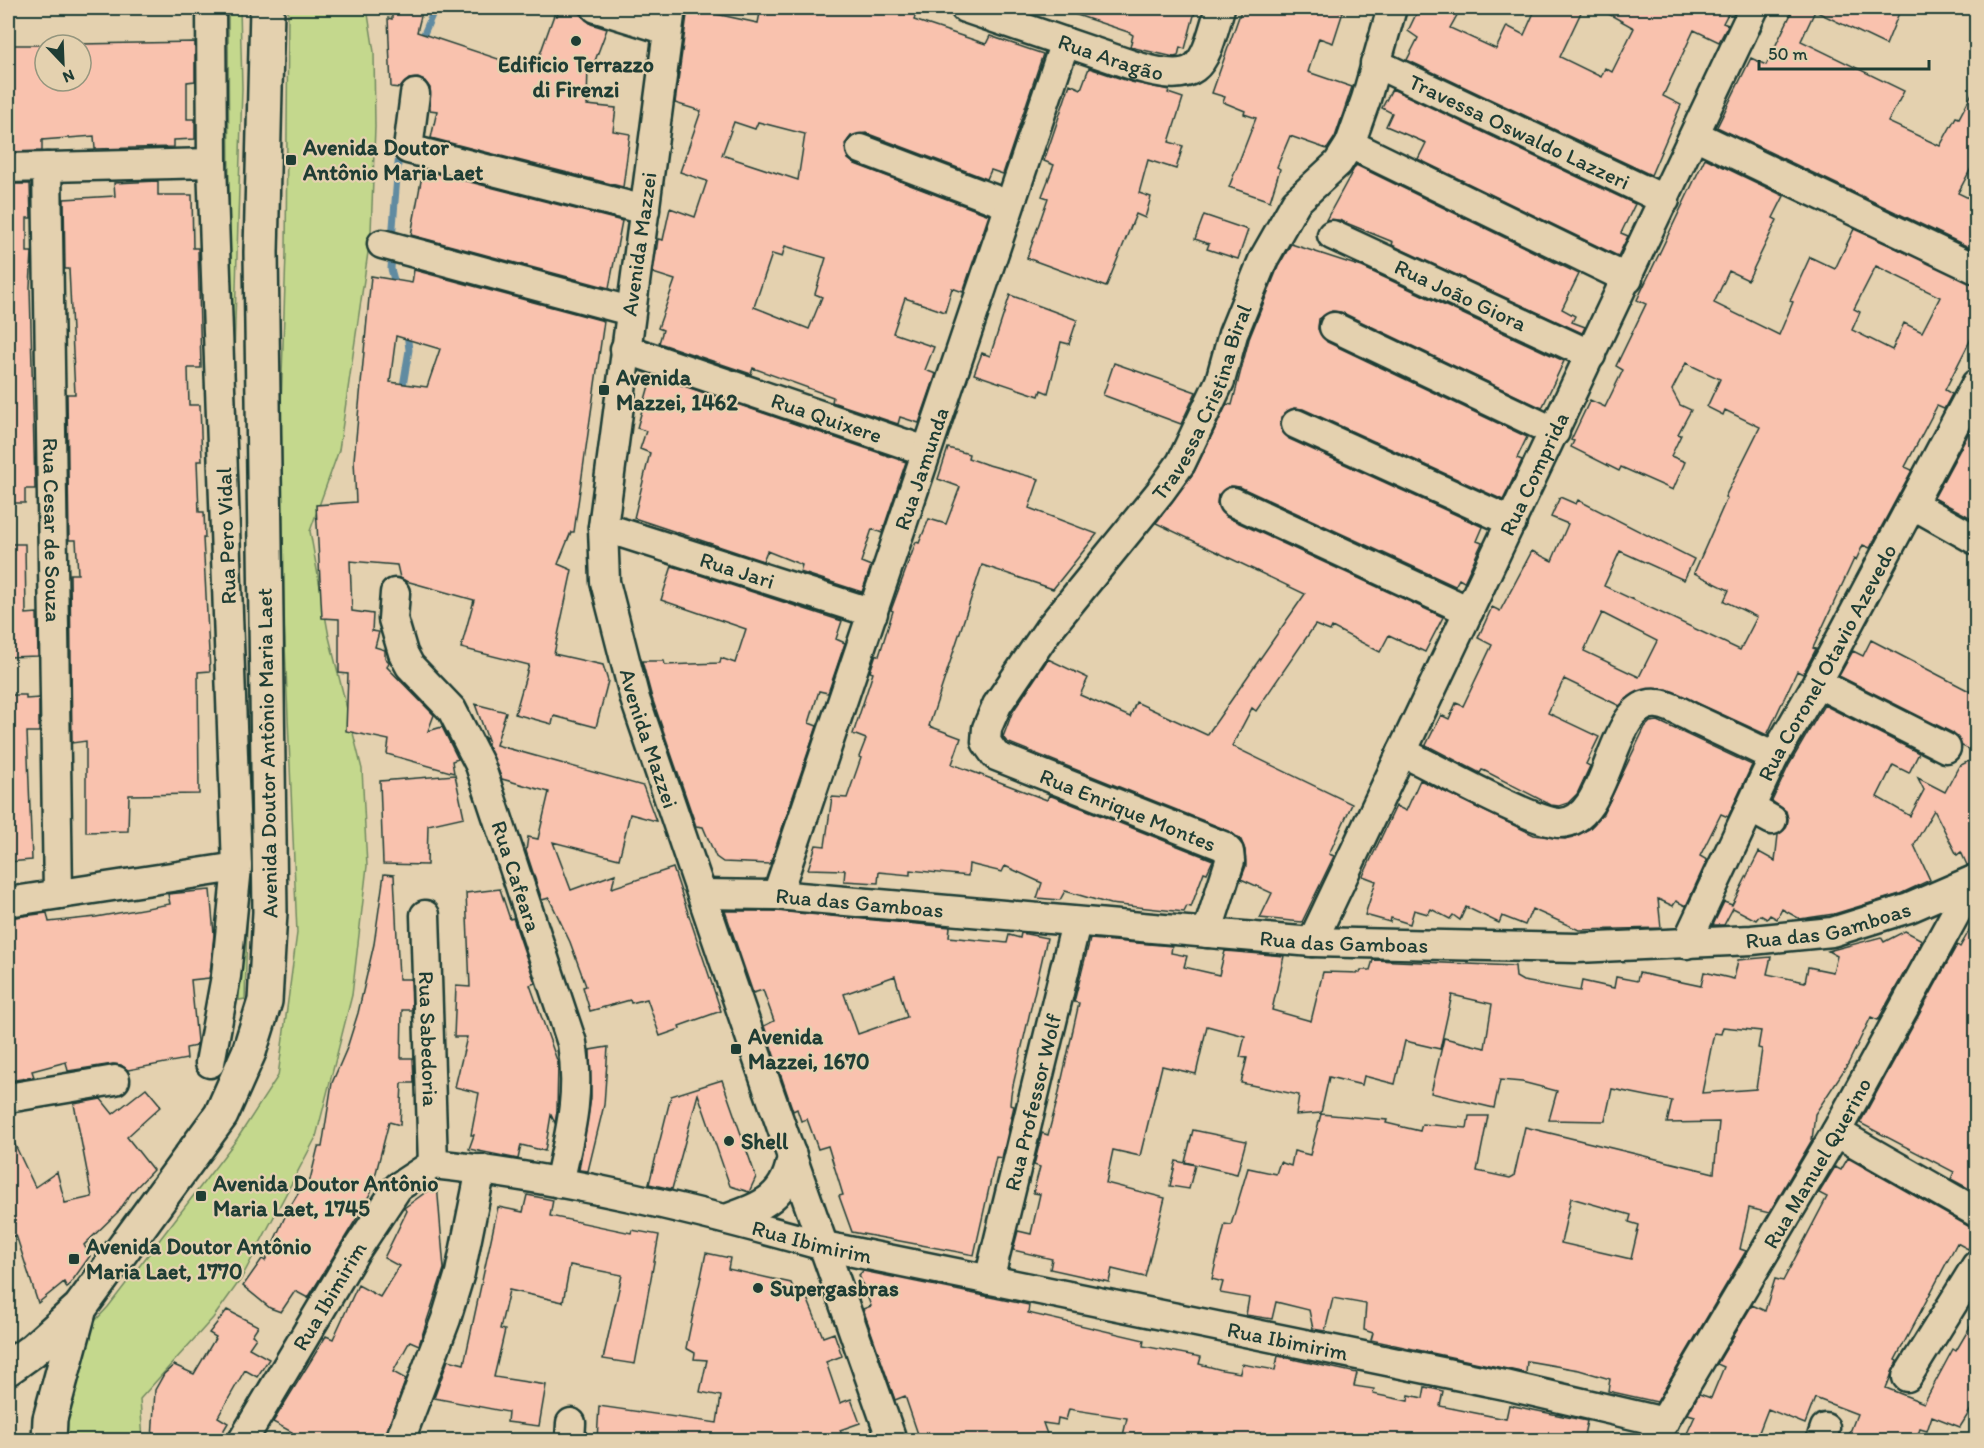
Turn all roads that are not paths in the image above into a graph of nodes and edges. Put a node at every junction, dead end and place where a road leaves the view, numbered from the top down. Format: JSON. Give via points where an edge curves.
{"nodes":[{"id":1,"x":211,"y":8,"type":"edge"},
{"id":2,"x":267,"y":8,"type":"edge"},
{"id":3,"x":596,"y":8,"type":"edge"},
{"id":4,"x":965,"y":8,"type":"edge"},
{"id":5,"x":1220,"y":8,"type":"edge"},
{"id":6,"x":1392,"y":8,"type":"edge"},
{"id":7,"x":1754,"y":8,"type":"edge"},
{"id":8,"x":669,"y":19,"type":"edge"},
{"id":9,"x":1065,"y":42,"type":"junction"},
{"id":10,"x":1375,"y":63,"type":"junction"},
{"id":11,"x":415,"y":94,"type":"dead end"},
{"id":12,"x":1695,"y":135,"type":"junction"},
{"id":13,"x":1350,"y":144,"type":"junction"},
{"id":14,"x":861,"y":149,"type":"dead end"},
{"id":15,"x":213,"y":163,"type":"junction"},
{"id":16,"x":46,"y":167,"type":"junction"},
{"id":17,"x":8,"y":168,"type":"edge"},
{"id":18,"x":1665,"y":201,"type":"junction"},
{"id":19,"x":1009,"y":204,"type":"junction"},
{"id":20,"x":645,"y":210,"type":"junction"},
{"id":21,"x":1332,"y":235,"type":"dead end"},
{"id":22,"x":382,"y":244,"type":"dead end"},
{"id":23,"x":1977,"y":269,"type":"edge"},
{"id":24,"x":1628,"y":279,"type":"junction"},
{"id":25,"x":630,"y":311,"type":"junction"},
{"id":26,"x":1334,"y":327,"type":"dead end"},
{"id":27,"x":625,"y":349,"type":"junction"},
{"id":28,"x":1591,"y":355,"type":"junction"},
{"id":29,"x":1977,"y":384,"type":"edge"},
{"id":30,"x":1296,"y":424,"type":"dead end"},
{"id":31,"x":1555,"y":432,"type":"junction"},
{"id":32,"x":927,"y":451,"type":"junction"},
{"id":33,"x":1233,"y":502,"type":"dead end"},
{"id":34,"x":1912,"y":504,"type":"junction"},
{"id":35,"x":1512,"y":522,"type":"junction"},
{"id":36,"x":603,"y":527,"type":"junction"},
{"id":37,"x":1977,"y":540,"type":"edge"},
{"id":38,"x":395,"y":593,"type":"dead end"},
{"id":39,"x":1469,"y":611,"type":"junction"},
{"id":40,"x":873,"y":614,"type":"junction"},
{"id":41,"x":1817,"y":683,"type":"junction"},
{"id":42,"x":1946,"y":748,"type":"dead end"},
{"id":43,"x":1402,"y":752,"type":"junction"},
{"id":44,"x":1774,"y":757,"type":"junction"},
{"id":45,"x":1014,"y":765,"type":"joint"},
{"id":46,"x":237,"y":867,"type":"junction"},
{"id":47,"x":1975,"y":879,"type":"edge"},
{"id":48,"x":58,"y":894,"type":"junction"},
{"id":49,"x":702,"y":894,"type":"junction"},
{"id":50,"x":777,"y":895,"type":"junction"},
{"id":51,"x":8,"y":902,"type":"edge"},
{"id":52,"x":425,"y":915,"type":"dead end"},
{"id":53,"x":1076,"y":923,"type":"junction"},
{"id":54,"x":1207,"y":933,"type":"junction"},
{"id":55,"x":1312,"y":942,"type":"junction"},
{"id":56,"x":1686,"y":944,"type":"junction"},
{"id":57,"x":210,"y":1063,"type":"dead end"},
{"id":58,"x":115,"y":1080,"type":"dead end"},
{"id":59,"x":8,"y":1098,"type":"edge"},
{"id":60,"x":1836,"y":1132,"type":"junction"},
{"id":61,"x":792,"y":1155,"type":"junction"},
{"id":62,"x":433,"y":1164,"type":"junction"},
{"id":63,"x":481,"y":1169,"type":"junction"},
{"id":64,"x":559,"y":1183,"type":"junction"},
{"id":65,"x":1977,"y":1212,"type":"edge"},
{"id":66,"x":726,"y":1219,"type":"junction"},
{"id":67,"x":824,"y":1246,"type":"junction"},
{"id":68,"x":1977,"y":1266,"type":"edge"},
{"id":69,"x":989,"y":1280,"type":"junction"},
{"id":70,"x":80,"y":1308,"type":"junction"},
{"id":71,"x":9,"y":1367,"type":"edge"},
{"id":72,"x":1907,"y":1377,"type":"dead end"},
{"id":73,"x":50,"y":1430,"type":"edge"},
{"id":74,"x":1658,"y":1431,"type":"edge"},
{"id":75,"x":243,"y":1440,"type":"edge"},
{"id":76,"x":400,"y":1440,"type":"edge"},
{"id":77,"x":892,"y":1440,"type":"edge"}],
"edges":[{"from":1,"to":15,"type":"street","name":"Rua Pero Vidal"},
{"from":2,"to":70,"type":"main road","name":"Avenida Doutor Antônio Maria Laet","via":[[261,252],[270,912],[265,1001],[249,1052],[221,1115]]},
{"from":3,"to":8,"type":"street"},
{"from":4,"to":9,"type":"street","name":"Rua Aragão"},
{"from":5,"to":9,"type":"street","name":"Rua Aragão","via":[[1203,58],[1194,69],[1180,75],[1162,74]]},
{"from":6,"to":10,"type":"street","name":"Travessa Cristina Biral"},
{"from":7,"to":12,"type":"street","name":"Rua Comprida"},
{"from":8,"to":20,"type":"street","name":"Avenida Mazzei"},
{"from":9,"to":19,"type":"street","name":"Rua Jamunda"},
{"from":10,"to":13,"type":"street","name":"Travessa Cristina Biral"},
{"from":10,"to":18,"type":"street","name":"Travessa Oswaldo Lazzeri"},
{"from":11,"to":20,"type":"street","via":[[408,149]]},
{"from":12,"to":18,"type":"street","name":"Rua Comprida"},
{"from":12,"to":23,"type":"street"},
{"from":13,"to":24,"type":"street"},
{"from":13,"to":45,"type":"street","name":"Travessa Cristina Biral","via":[[1338,163],[1296,202],[1263,260],[1240,315],[1220,381],[1181,462],[1054,622],[997,705],[987,728],[986,742],[996,756]]},
{"from":14,"to":19,"type":"street"},
{"from":15,"to":16,"type":"street"},
{"from":15,"to":46,"type":"street","name":"Rua Pero Vidal"},
{"from":16,"to":17,"type":"street"},
{"from":16,"to":48,"type":"street","name":"Rua Cesar de Souza"},
{"from":18,"to":24,"type":"street","name":"Rua Comprida"},
{"from":19,"to":32,"type":"street","name":"Rua Jamunda"},
{"from":20,"to":25,"type":"street","name":"Avenida Mazzei"},
{"from":21,"to":28,"type":"street","name":"Rua João Giora"},
{"from":22,"to":25,"type":"street"},
{"from":24,"to":28,"type":"street","name":"Rua Comprida"},
{"from":25,"to":27,"type":"street","name":"Avenida Mazzei"},
{"from":26,"to":31,"type":"street"},
{"from":27,"to":32,"type":"street","name":"Rua Quixere"},
{"from":27,"to":36,"type":"street","name":"Avenida Mazzei"},
{"from":28,"to":31,"type":"street","name":"Rua Comprida"},
{"from":29,"to":34,"type":"street","name":"Rua Coronel Otavio Azevedo"},
{"from":30,"to":35,"type":"street"},
{"from":31,"to":35,"type":"street","name":"Rua Comprida"},
{"from":32,"to":40,"type":"street","name":"Rua Jamunda"},
{"from":33,"to":39,"type":"street"},
{"from":34,"to":37,"type":"street"},
{"from":34,"to":41,"type":"street","name":"Rua Coronel Otavio Azevedo"},
{"from":35,"to":39,"type":"street","name":"Rua Comprida"},
{"from":36,"to":40,"type":"street","name":"Rua Jari"},
{"from":36,"to":49,"type":"street","name":"Avenida Mazzei","via":[[605,582],[628,676]]},
{"from":38,"to":64,"type":"street","name":"Rua Cafeara","via":[[393,619],[403,653],[410,666],[452,710],[480,765],[572,1043],[577,1098]]},
{"from":39,"to":43,"type":"street","name":"Rua Comprida"},
{"from":40,"to":50,"type":"street","name":"Rua Jamunda"},
{"from":41,"to":42,"type":"street"},
{"from":41,"to":44,"type":"street","name":"Rua Coronel Otavio Azevedo"},
{"from":43,"to":44,"type":"street","via":[[1533,815],[1560,823],[1575,819],[1585,810],[1624,728],[1645,704],[1676,710]]},
{"from":43,"to":55,"type":"street","name":"Rua Comprida"},
{"from":44,"to":56,"type":"street","name":"Rua Coronel Otavio Azevedo","via":[[1761,814]]},
{"from":45,"to":54,"type":"street","name":"Rua Enrique Montes","via":[[1229,852],[1230,861]]},
{"from":46,"to":48,"type":"street"},
{"from":46,"to":57,"type":"street","name":"Rua Pero Vidal","via":[[226,976]]},
{"from":47,"to":56,"type":"street","name":"Rua das Gamboas","via":[[1909,908],[1832,932]]},
{"from":47,"to":60,"type":"street","name":"Rua Manuel Querino"},
{"from":48,"to":51,"type":"street"},
{"from":49,"to":50,"type":"street","name":"Rua das Gamboas"},
{"from":49,"to":61,"type":"street","name":"Avenida Mazzei"},
{"from":50,"to":53,"type":"street","name":"Rua das Gamboas"},
{"from":52,"to":62,"type":"street","name":"Rua Sabedoria"},
{"from":53,"to":54,"type":"street","name":"Rua das Gamboas"},
{"from":53,"to":69,"type":"street","name":"Rua Professor Wolf"},
{"from":54,"to":55,"type":"street","name":"Rua das Gamboas"},
{"from":55,"to":56,"type":"street","name":"Rua das Gamboas","via":[[1542,948]]},
{"from":58,"to":59,"type":"street"},
{"from":60,"to":65,"type":"street"},
{"from":60,"to":74,"type":"street","name":"Rua Manuel Querino"},
{"from":61,"to":66,"type":"street","via":[[788,1177],[776,1195]]},
{"from":61,"to":67,"type":"street","name":"Avenida Mazzei"},
{"from":62,"to":63,"type":"street","name":"Rua Ibimirim"},
{"from":62,"to":75,"type":"street","name":"Rua Ibimirim","via":[[398,1187],[354,1252]]},
{"from":63,"to":64,"type":"street","name":"Rua Ibimirim"},
{"from":63,"to":76,"type":"street","via":[[460,1273]]},
{"from":64,"to":66,"type":"street","name":"Rua Ibimirim"},
{"from":66,"to":67,"type":"street","name":"Rua Ibimirim"},
{"from":67,"to":69,"type":"street","name":"Rua Ibimirim"},
{"from":67,"to":77,"type":"street","name":"Avenida Mazzei"},
{"from":68,"to":72,"type":"street"},
{"from":69,"to":74,"type":"street","name":"Rua Ibimirim","via":[[1493,1383]]},
{"from":70,"to":71,"type":"main road"},
{"from":70,"to":73,"type":"main road","name":"Avenida Doutor Antônio Maria Laet"},
{"from":71,"to":73,"type":"main road","via":[[34,1381]]}]}
